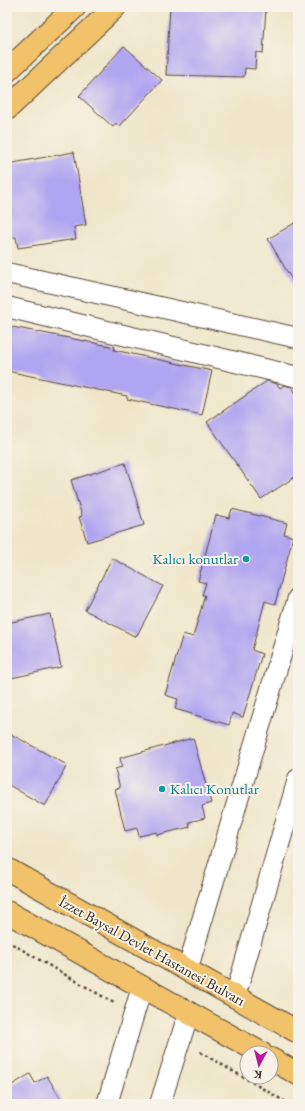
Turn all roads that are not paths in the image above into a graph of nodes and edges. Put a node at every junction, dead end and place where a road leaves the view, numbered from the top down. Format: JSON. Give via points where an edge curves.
{"nodes":[{"id":1,"x":75,"y":7,"type":"edge"},
{"id":2,"x":115,"y":7,"type":"edge"},
{"id":3,"x":7,"y":71,"type":"edge"},
{"id":4,"x":7,"y":109,"type":"edge"},
{"id":5,"x":7,"y":273,"type":"edge"},
{"id":6,"x":7,"y":307,"type":"edge"},
{"id":7,"x":298,"y":338,"type":"edge"},
{"id":8,"x":298,"y":377,"type":"edge"},
{"id":9,"x":298,"y":598,"type":"edge"},
{"id":10,"x":298,"y":779,"type":"edge"},
{"id":11,"x":7,"y":869,"type":"edge"},
{"id":12,"x":7,"y":912,"type":"edge"},
{"id":13,"x":188,"y":971,"type":"junction"},
{"id":14,"x":142,"y":987,"type":"junction"},
{"id":15,"x":234,"y":997,"type":"junction"},
{"id":16,"x":189,"y":1012,"type":"junction"},
{"id":17,"x":298,"y":1032,"type":"edge"},
{"id":18,"x":247,"y":1045,"type":"edge"},
{"id":19,"x":279,"y":1063,"type":"edge"},
{"id":20,"x":298,"y":1074,"type":"edge"},
{"id":21,"x":107,"y":1104,"type":"edge"},
{"id":22,"x":160,"y":1104,"type":"edge"}],
"edges":[{"from":1,"to":3,"type":"main road"},
{"from":2,"to":4,"type":"main road"},
{"from":5,"to":7,"type":"street"},
{"from":6,"to":8,"type":"street"},
{"from":9,"to":13,"type":"street"},
{"from":10,"to":15,"type":"street"},
{"from":11,"to":13,"type":"main road","name":"İzzet Baysal Devlet Hastanesi Bulvarı"},
{"from":12,"to":14,"type":"main road"},
{"from":13,"to":15,"type":"main road","name":"İzzet Baysal Devlet Hastanesi Bulvarı"},
{"from":14,"to":16,"type":"main road"},
{"from":14,"to":21,"type":"street"},
{"from":15,"to":17,"type":"main road","name":"İzzet Baysal Devlet Hastanesi Bulvarı"},
{"from":16,"to":18,"type":"main road"},
{"from":16,"to":22,"type":"street"},
{"from":19,"to":20,"type":"main road"}]}
